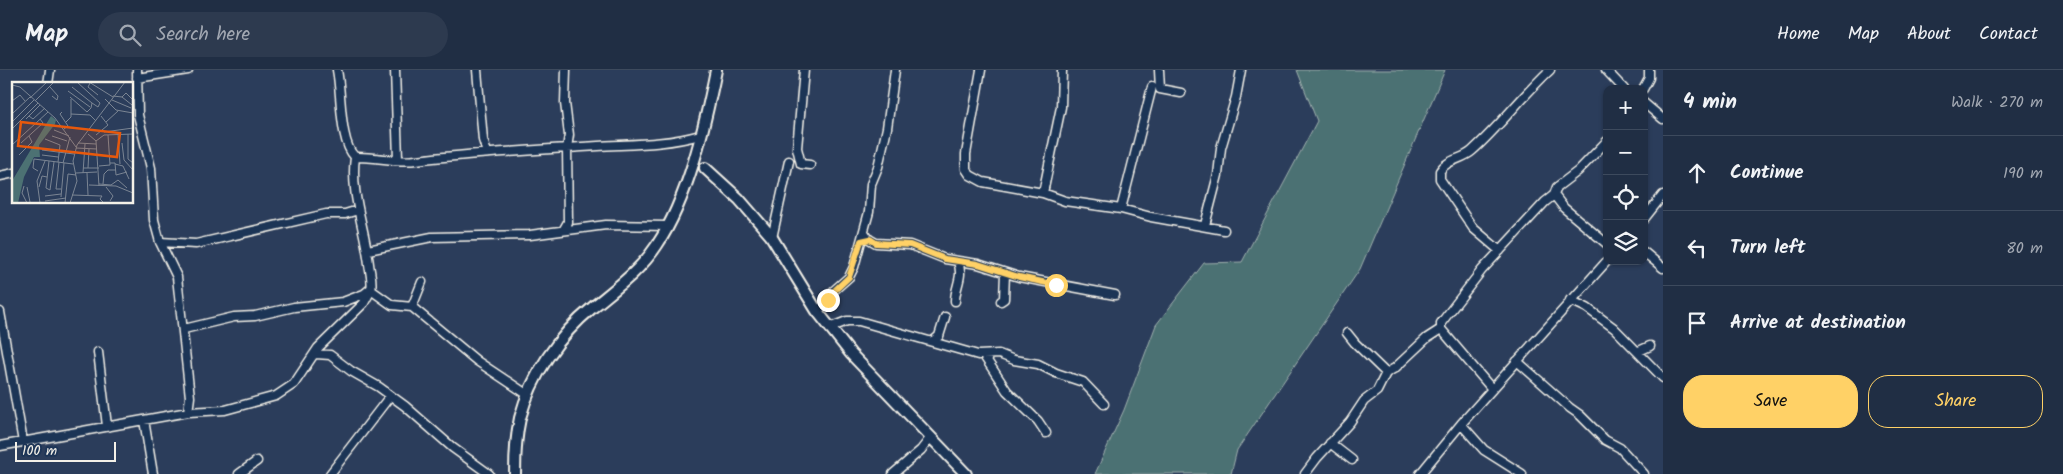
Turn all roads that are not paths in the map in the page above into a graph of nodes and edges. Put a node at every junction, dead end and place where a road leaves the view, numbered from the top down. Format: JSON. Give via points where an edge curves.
{"nodes":[{"id":1,"x":188,"y":70,"type":"edge"},
{"id":2,"x":337,"y":70,"type":"edge"},
{"id":3,"x":395,"y":70,"type":"edge"},
{"id":4,"x":477,"y":70,"type":"edge"},
{"id":5,"x":566,"y":70,"type":"edge"},
{"id":6,"x":716,"y":70,"type":"edge"},
{"id":7,"x":804,"y":70,"type":"edge"},
{"id":8,"x":895,"y":70,"type":"edge"},
{"id":9,"x":981,"y":70,"type":"edge"},
{"id":10,"x":1062,"y":70,"type":"edge"},
{"id":11,"x":1160,"y":70,"type":"edge"},
{"id":12,"x":1241,"y":70,"type":"edge"},
{"id":13,"x":1550,"y":70,"type":"edge"},
{"id":14,"x":1606,"y":70,"type":"edge"},
{"id":15,"x":1649,"y":70,"type":"edge"},
{"id":16,"x":137,"y":74,"type":"edge"},
{"id":17,"x":1620,"y":85,"type":"edge"},
{"id":18,"x":1645,"y":85,"type":"edge"},
{"id":19,"x":1152,"y":87,"type":"dead end"},
{"id":20,"x":1181,"y":93,"type":"dead end"},
{"id":21,"x":1648,"y":106,"type":"edge"},
{"id":22,"x":135,"y":115,"type":"edge"},
{"id":23,"x":1663,"y":119,"type":"edge"},
{"id":24,"x":700,"y":135,"type":"junction"},
{"id":25,"x":1603,"y":145,"type":"edge"},
{"id":26,"x":567,"y":148,"type":"junction"},
{"id":27,"x":488,"y":153,"type":"junction"},
{"id":28,"x":695,"y":153,"type":"junction"},
{"id":29,"x":355,"y":157,"type":"junction"},
{"id":30,"x":398,"y":159,"type":"junction"},
{"id":31,"x":789,"y":161,"type":"dead end"},
{"id":32,"x":810,"y":165,"type":"dead end"},
{"id":33,"x":690,"y":168,"type":"junction"},
{"id":34,"x":705,"y":168,"type":"junction"},
{"id":35,"x":1043,"y":193,"type":"junction"},
{"id":36,"x":1663,"y":194,"type":"edge"},
{"id":37,"x":1554,"y":196,"type":"junction"},
{"id":38,"x":1121,"y":209,"type":"junction"},
{"id":39,"x":358,"y":210,"type":"junction"},
{"id":40,"x":1648,"y":214,"type":"edge"},
{"id":41,"x":566,"y":225,"type":"junction"},
{"id":42,"x":1205,"y":225,"type":"junction"},
{"id":43,"x":668,"y":226,"type":"junction"},
{"id":44,"x":1224,"y":230,"type":"dead end"},
{"id":45,"x":772,"y":238,"type":"junction"},
{"id":46,"x":865,"y":240,"type":"junction"},
{"id":47,"x":1603,"y":241,"type":"edge"},
{"id":48,"x":160,"y":242,"type":"junction"},
{"id":49,"x":368,"y":250,"type":"junction"},
{"id":50,"x":1500,"y":251,"type":"junction"},
{"id":51,"x":1648,"y":255,"type":"edge"},
{"id":52,"x":958,"y":262,"type":"junction"},
{"id":53,"x":1603,"y":265,"type":"edge"},
{"id":54,"x":1663,"y":268,"type":"edge"},
{"id":55,"x":1005,"y":273,"type":"junction"},
{"id":56,"x":422,"y":282,"type":"dead end"},
{"id":57,"x":372,"y":288,"type":"junction"},
{"id":58,"x":1115,"y":295,"type":"dead end"},
{"id":59,"x":1570,"y":300,"type":"junction"},
{"id":60,"x":955,"y":301,"type":"dead end"},
{"id":61,"x":1001,"y":301,"type":"dead end"},
{"id":62,"x":412,"y":307,"type":"junction"},
{"id":63,"x":817,"y":311,"type":"junction"},
{"id":64,"x":0,"y":312,"type":"edge"},
{"id":65,"x":945,"y":317,"type":"dead end"},
{"id":66,"x":829,"y":328,"type":"junction"},
{"id":67,"x":184,"y":329,"type":"junction"},
{"id":68,"x":1441,"y":329,"type":"junction"},
{"id":69,"x":1348,"y":333,"type":"dead end"},
{"id":70,"x":933,"y":341,"type":"junction"},
{"id":71,"x":1650,"y":346,"type":"dead end"},
{"id":72,"x":98,"y":352,"type":"dead end"},
{"id":73,"x":1639,"y":352,"type":"junction"},
{"id":74,"x":316,"y":354,"type":"junction"},
{"id":75,"x":984,"y":356,"type":"junction"},
{"id":76,"x":1517,"y":361,"type":"junction"},
{"id":77,"x":1386,"y":373,"type":"junction"},
{"id":78,"x":1663,"y":378,"type":"edge"},
{"id":79,"x":1492,"y":389,"type":"junction"},
{"id":80,"x":528,"y":395,"type":"junction"},
{"id":81,"x":390,"y":396,"type":"junction"},
{"id":82,"x":1104,"y":404,"type":"dead end"},
{"id":83,"x":188,"y":412,"type":"junction"},
{"id":84,"x":144,"y":420,"type":"junction"},
{"id":85,"x":1461,"y":424,"type":"junction"},
{"id":86,"x":107,"y":426,"type":"junction"},
{"id":87,"x":1046,"y":433,"type":"dead end"},
{"id":88,"x":931,"y":437,"type":"junction"},
{"id":89,"x":23,"y":442,"type":"junction"},
{"id":90,"x":1330,"y":443,"type":"junction"},
{"id":91,"x":0,"y":446,"type":"edge"},
{"id":92,"x":1352,"y":460,"type":"dead end"},
{"id":93,"x":257,"y":461,"type":"dead end"},
{"id":94,"x":154,"y":474,"type":"edge"},
{"id":95,"x":239,"y":474,"type":"edge"},
{"id":96,"x":330,"y":474,"type":"edge"},
{"id":97,"x":489,"y":474,"type":"edge"},
{"id":98,"x":515,"y":474,"type":"edge"},
{"id":99,"x":893,"y":474,"type":"edge"},
{"id":100,"x":966,"y":474,"type":"edge"},
{"id":101,"x":1305,"y":474,"type":"edge"},
{"id":102,"x":1420,"y":474,"type":"edge"},
{"id":103,"x":1522,"y":474,"type":"edge"},
{"id":104,"x":1644,"y":474,"type":"edge"}],
"edges":[{"from":1,"to":16,"type":"street"},
{"from":2,"to":29,"type":"street","via":[[344,137],[346,146]]},
{"from":3,"to":30,"type":"street"},
{"from":4,"to":27,"type":"street","via":[[483,140]]},
{"from":5,"to":26,"type":"street"},
{"from":6,"to":24,"type":"street"},
{"from":7,"to":32,"type":"street","via":[[797,148],[801,164]]},
{"from":8,"to":46,"type":"street","via":[[887,128],[871,184]]},
{"from":9,"to":35,"type":"street","via":[[966,170],[983,182]]},
{"from":10,"to":35,"type":"street","via":[[1062,107]]},
{"from":11,"to":20,"type":"street","via":[[1160,89]]},
{"from":12,"to":42,"type":"street"},
{"from":13,"to":50,"type":"street","via":[[1491,133],[1463,158],[1448,162],[1440,171],[1440,178],[1473,228]]},
{"from":14,"to":17,"type":"street"},
{"from":15,"to":18,"type":"street"},
{"from":16,"to":22,"type":"street"},
{"from":19,"to":38,"type":"street"},
{"from":21,"to":23,"type":"street"},
{"from":22,"to":48,"type":"street","via":[[151,168],[154,220]]},
{"from":24,"to":26,"type":"street","via":[[669,143]]},
{"from":24,"to":28,"type":"street"},
{"from":25,"to":37,"type":"street","via":[[1557,187]]},
{"from":26,"to":27,"type":"street"},
{"from":26,"to":41,"type":"street"},
{"from":27,"to":30,"type":"street"},
{"from":28,"to":33,"type":"street"},
{"from":28,"to":34,"type":"street"},
{"from":29,"to":30,"type":"street"},
{"from":29,"to":39,"type":"street","via":[[353,178]]},
{"from":31,"to":45,"type":"street"},
{"from":33,"to":34,"type":"street"},
{"from":33,"to":43,"type":"street"},
{"from":34,"to":45,"type":"street","via":[[739,199]]},
{"from":35,"to":38,"type":"street","via":[[1064,200]]},
{"from":36,"to":40,"type":"street"},
{"from":37,"to":47,"type":"street"},
{"from":37,"to":50,"type":"street"},
{"from":38,"to":42,"type":"street"},
{"from":39,"to":48,"type":"street","via":[[326,214],[196,244]]},
{"from":39,"to":49,"type":"street"},
{"from":41,"to":43,"type":"street","via":[[575,228]]},
{"from":41,"to":49,"type":"street","via":[[530,235],[432,237]]},
{"from":42,"to":44,"type":"street"},
{"from":43,"to":80,"type":"street","via":[[644,262],[590,309],[554,350]]},
{"from":45,"to":63,"type":"street"},
{"from":46,"to":52,"type":"street","via":[[910,245]]},
{"from":46,"to":63,"type":"street","via":[[849,277]]},
{"from":48,"to":67,"type":"street","via":[[177,277]]},
{"from":49,"to":57,"type":"street"},
{"from":50,"to":68,"type":"street","via":[[1446,314]]},
{"from":51,"to":54,"type":"street"},
{"from":52,"to":55,"type":"street","via":[[978,264]]},
{"from":52,"to":60,"type":"street","via":[[961,276]]},
{"from":53,"to":59,"type":"street"},
{"from":55,"to":58,"type":"street"},
{"from":55,"to":61,"type":"street","via":[[1004,299]]},
{"from":56,"to":62,"type":"street"},
{"from":57,"to":62,"type":"street","via":[[392,305]]},
{"from":57,"to":67,"type":"street","via":[[343,302],[234,317]]},
{"from":57,"to":74,"type":"street","via":[[364,304],[318,348]]},
{"from":59,"to":73,"type":"street","via":[[1614,328],[1629,346]]},
{"from":59,"to":76,"type":"street"},
{"from":62,"to":80,"type":"street","via":[[460,347]]},
{"from":63,"to":66,"type":"street"},
{"from":64,"to":89,"type":"street"},
{"from":65,"to":70,"type":"street","via":[[939,336]]},
{"from":66,"to":70,"type":"street","via":[[847,321],[859,321]]},
{"from":66,"to":88,"type":"street"},
{"from":67,"to":83,"type":"street","via":[[190,397]]},
{"from":68,"to":77,"type":"street"},
{"from":68,"to":79,"type":"street"},
{"from":69,"to":77,"type":"street","via":[[1354,343]]},
{"from":70,"to":75,"type":"street"},
{"from":71,"to":73,"type":"street"},
{"from":72,"to":86,"type":"street"},
{"from":73,"to":78,"type":"street"},
{"from":74,"to":81,"type":"street","via":[[330,355]]},
{"from":74,"to":83,"type":"street","via":[[294,384],[276,396],[225,410]]},
{"from":75,"to":82,"type":"street","via":[[999,354],[1038,364],[1083,382]]},
{"from":75,"to":87,"type":"street","via":[[1007,391]]},
{"from":76,"to":79,"type":"street"},
{"from":76,"to":104,"type":"street","via":[[1605,440],[1620,448]]},
{"from":77,"to":90,"type":"street","via":[[1378,390],[1364,401]]},
{"from":79,"to":85,"type":"street"},
{"from":80,"to":98,"type":"street","via":[[516,438]]},
{"from":81,"to":96,"type":"street"},
{"from":81,"to":97,"type":"street"},
{"from":83,"to":84,"type":"street"},
{"from":84,"to":86,"type":"street"},
{"from":84,"to":94,"type":"street"},
{"from":85,"to":102,"type":"street"},
{"from":85,"to":103,"type":"street","via":[[1484,450]]},
{"from":86,"to":89,"type":"street"},
{"from":88,"to":99,"type":"street"},
{"from":88,"to":100,"type":"street"},
{"from":89,"to":91,"type":"street"},
{"from":90,"to":92,"type":"street"},
{"from":90,"to":101,"type":"street"},
{"from":93,"to":95,"type":"street"}]}
